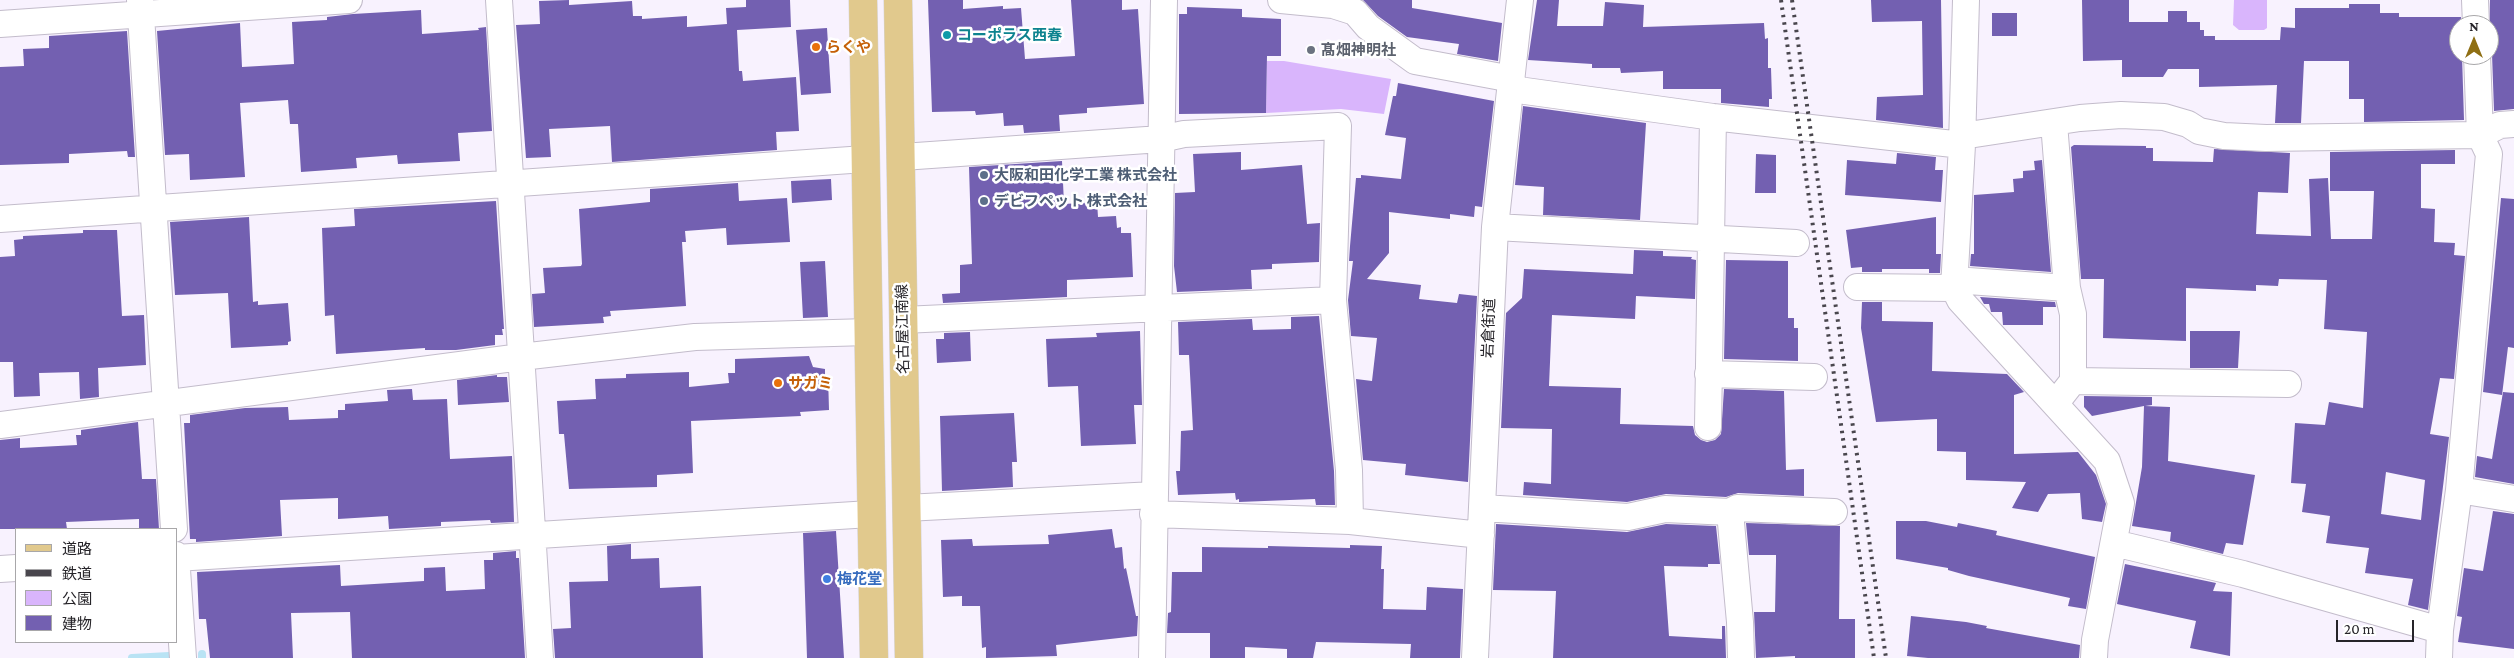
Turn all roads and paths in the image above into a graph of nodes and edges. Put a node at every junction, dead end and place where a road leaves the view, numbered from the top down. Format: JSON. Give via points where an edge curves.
{"nodes":[{"id":1,"x":349,"y":0,"type":"edge"},
{"id":2,"x":499,"y":0,"type":"edge"},
{"id":3,"x":863,"y":0,"type":"edge"},
{"id":4,"x":898,"y":0,"type":"edge"},
{"id":5,"x":1164,"y":0,"type":"edge"},
{"id":6,"x":1281,"y":0,"type":"edge"},
{"id":7,"x":1520,"y":0,"type":"edge"},
{"id":8,"x":1966,"y":0,"type":"edge"},
{"id":9,"x":2475,"y":0,"type":"edge"},
{"id":10,"x":1360,"y":6,"type":"edge"},
{"id":11,"x":140,"y":7,"type":"edge"},
{"id":12,"x":2476,"y":15,"type":"edge"},
{"id":13,"x":0,"y":24,"type":"edge"},
{"id":14,"x":2477,"y":65,"type":"edge"},
{"id":15,"x":1511,"y":84,"type":"junction"},
{"id":16,"x":1713,"y":118,"type":"junction"},
{"id":17,"x":2054,"y":123,"type":"junction"},
{"id":18,"x":2514,"y":124,"type":"edge"},
{"id":19,"x":2480,"y":135,"type":"junction"},
{"id":20,"x":1161,"y":139,"type":"junction"},
{"id":21,"x":1962,"y":140,"type":"junction"},
{"id":22,"x":902,"y":157,"type":"junction"},
{"id":23,"x":865,"y":159,"type":"junction"},
{"id":24,"x":511,"y":184,"type":"junction"},
{"id":25,"x":154,"y":209,"type":"junction"},
{"id":26,"x":0,"y":219,"type":"edge"},
{"id":27,"x":1495,"y":227,"type":"junction"},
{"id":28,"x":1712,"y":240,"type":"junction"},
{"id":29,"x":1796,"y":243,"type":"dead end"},
{"id":30,"x":1954,"y":284,"type":"junction"},
{"id":31,"x":1858,"y":287,"type":"dead end"},
{"id":32,"x":2067,"y":288,"type":"junction"},
{"id":33,"x":1333,"y":300,"type":"junction"},
{"id":34,"x":1158,"y":308,"type":"junction"},
{"id":35,"x":903,"y":320,"type":"junction"},
{"id":36,"x":868,"y":332,"type":"junction"},
{"id":37,"x":521,"y":357,"type":"junction"},
{"id":38,"x":1708,"y":374,"type":"junction"},
{"id":39,"x":1814,"y":377,"type":"dead end"},
{"id":40,"x":2073,"y":382,"type":"junction"},
{"id":41,"x":2288,"y":384,"type":"dead end"},
{"id":42,"x":166,"y":404,"type":"junction"},
{"id":43,"x":2055,"y":404,"type":"junction"},
{"id":44,"x":0,"y":425,"type":"edge"},
{"id":45,"x":1708,"y":427,"type":"dead end"},
{"id":46,"x":2459,"y":490,"type":"junction"},
{"id":47,"x":2514,"y":499,"type":"edge"},
{"id":48,"x":1154,"y":504,"type":"junction"},
{"id":49,"x":906,"y":508,"type":"junction"},
{"id":50,"x":1483,"y":508,"type":"junction"},
{"id":51,"x":1730,"y":512,"type":"junction"},
{"id":52,"x":1834,"y":512,"type":"dead end"},
{"id":53,"x":870,"y":514,"type":"junction"},
{"id":54,"x":1350,"y":520,"type":"junction"},
{"id":55,"x":174,"y":528,"type":"edge"},
{"id":56,"x":532,"y":535,"type":"junction"},
{"id":57,"x":1481,"y":535,"type":"junction"},
{"id":58,"x":2114,"y":543,"type":"junction"},
{"id":59,"x":178,"y":557,"type":"edge"},
{"id":60,"x":15,"y":568,"type":"edge"},
{"id":61,"x":0,"y":569,"type":"edge"},
{"id":62,"x":178,"y":586,"type":"edge"},
{"id":63,"x":2440,"y":630,"type":"junction"},
{"id":64,"x":183,"y":658,"type":"edge"},
{"id":65,"x":540,"y":658,"type":"edge"},
{"id":66,"x":874,"y":658,"type":"edge"},
{"id":67,"x":909,"y":658,"type":"edge"},
{"id":68,"x":1152,"y":658,"type":"edge"},
{"id":69,"x":1475,"y":658,"type":"edge"},
{"id":70,"x":1740,"y":658,"type":"edge"},
{"id":71,"x":2094,"y":658,"type":"edge"},
{"id":72,"x":2439,"y":658,"type":"edge"}],
"edges":[{"from":1,"to":11,"type":"street"},
{"from":2,"to":24,"type":"street"},
{"from":3,"to":23,"type":"main road"},
{"from":4,"to":22,"type":"main road","name":"名古屋江南線"},
{"from":5,"to":20,"type":"street"},
{"from":6,"to":10,"type":"street"},
{"from":7,"to":15,"type":"street","name":"岩倉街道"},
{"from":8,"to":21,"type":"street"},
{"from":9,"to":12,"type":"street"},
{"from":10,"to":15,"type":"street","via":[[1368,28],[1415,61]]},
{"from":11,"to":13,"type":"street"},
{"from":11,"to":25,"type":"street"},
{"from":14,"to":19,"type":"street"},
{"from":15,"to":16,"type":"street"},
{"from":15,"to":27,"type":"street","name":"岩倉街道"},
{"from":16,"to":21,"type":"street"},
{"from":16,"to":28,"type":"street"},
{"from":17,"to":19,"type":"street","via":[[2121,115],[2164,118],[2224,136]]},
{"from":17,"to":21,"type":"street"},
{"from":17,"to":32,"type":"street"},
{"from":18,"to":19,"type":"street","via":[[2500,125]]},
{"from":19,"to":46,"type":"street","via":[[2489,154]]},
{"from":20,"to":22,"type":"street"},
{"from":20,"to":33,"type":"street","via":[[1184,134],[1338,126]]},
{"from":20,"to":34,"type":"street"},
{"from":21,"to":30,"type":"street"},
{"from":22,"to":35,"type":"main road","name":"名古屋江南線"},
{"from":23,"to":24,"type":"street"},
{"from":23,"to":36,"type":"main road"},
{"from":24,"to":25,"type":"street"},
{"from":24,"to":37,"type":"street"},
{"from":25,"to":26,"type":"street"},
{"from":25,"to":42,"type":"street"},
{"from":27,"to":28,"type":"street"},
{"from":27,"to":50,"type":"street","name":"岩倉街道"},
{"from":28,"to":29,"type":"street"},
{"from":28,"to":38,"type":"street"},
{"from":30,"to":31,"type":"street"},
{"from":30,"to":32,"type":"street"},
{"from":30,"to":43,"type":"street","via":[[1960,300]]},
{"from":32,"to":40,"type":"street","via":[[2073,314]]},
{"from":33,"to":34,"type":"street"},
{"from":33,"to":54,"type":"street","via":[[1349,470]]},
{"from":34,"to":35,"type":"street"},
{"from":34,"to":48,"type":"street"},
{"from":35,"to":49,"type":"main road","name":"名古屋江南線"},
{"from":36,"to":37,"type":"street","via":[[695,337]]},
{"from":36,"to":53,"type":"main road"},
{"from":37,"to":42,"type":"street"},
{"from":37,"to":56,"type":"street"},
{"from":38,"to":39,"type":"street"},
{"from":38,"to":45,"type":"street"},
{"from":40,"to":41,"type":"street"},
{"from":40,"to":43,"type":"street"},
{"from":42,"to":44,"type":"street"},
{"from":42,"to":55,"type":"street"},
{"from":43,"to":58,"type":"street","via":[[2107,461],[2121,503]]},
{"from":46,"to":47,"type":"street"},
{"from":46,"to":63,"type":"street"},
{"from":48,"to":49,"type":"street"},
{"from":48,"to":54,"type":"street"},
{"from":48,"to":68,"type":"street"},
{"from":49,"to":67,"type":"main road","name":"名古屋江南線"},
{"from":50,"to":51,"type":"street","via":[[1628,517],[1665,509]]},
{"from":50,"to":57,"type":"street","name":"岩倉街道"},
{"from":51,"to":52,"type":"street","via":[[1737,508]]},
{"from":51,"to":70,"type":"street"},
{"from":53,"to":56,"type":"street"},
{"from":53,"to":66,"type":"main road"},
{"from":54,"to":57,"type":"street"},
{"from":56,"to":59,"type":"street"},
{"from":56,"to":65,"type":"street"},
{"from":57,"to":69,"type":"street","name":"岩倉街道"},
{"from":58,"to":63,"type":"street","via":[[2243,574]]},
{"from":58,"to":71,"type":"street"},
{"from":60,"to":61,"type":"street"},
{"from":62,"to":64,"type":"street"},
{"from":63,"to":72,"type":"street"}]}
